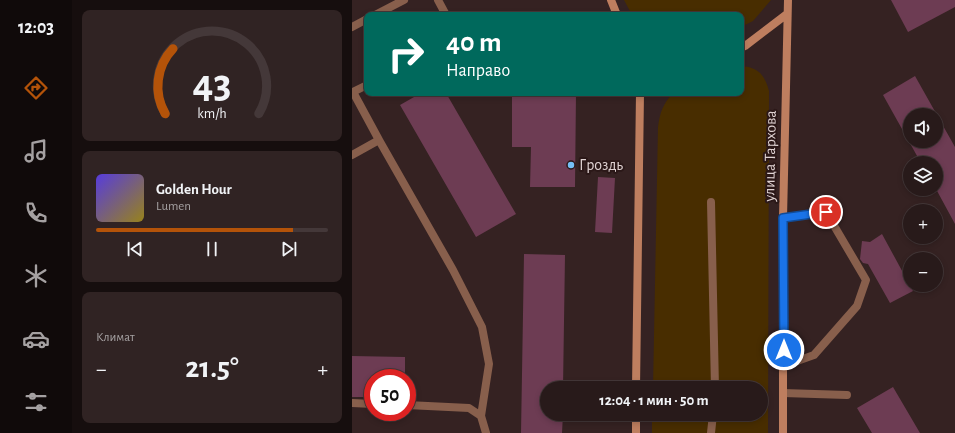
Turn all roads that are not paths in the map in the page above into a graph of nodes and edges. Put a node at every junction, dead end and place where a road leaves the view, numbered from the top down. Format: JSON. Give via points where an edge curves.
{"nodes":[{"id":1,"x":404,"y":0,"type":"edge"},
{"id":2,"x":438,"y":0,"type":"edge"},
{"id":3,"x":611,"y":0,"type":"edge"},
{"id":4,"x":788,"y":0,"type":"edge"},
{"id":5,"x":381,"y":12,"type":"edge"},
{"id":6,"x":444,"y":12,"type":"edge"},
{"id":7,"x":616,"y":12,"type":"edge"},
{"id":8,"x":788,"y":14,"type":"junction"},
{"id":9,"x":364,"y":21,"type":"edge"},
{"id":10,"x":352,"y":27,"type":"edge"},
{"id":11,"x":744,"y":46,"type":"edge"},
{"id":12,"x":364,"y":86,"type":"edge"},
{"id":13,"x":352,"y":92,"type":"edge"},
{"id":14,"x":352,"y":92,"type":"edge"},
{"id":15,"x":640,"y":96,"type":"edge"},
{"id":16,"x":379,"y":140,"type":"junction"},
{"id":17,"x":352,"y":155,"type":"edge"},
{"id":18,"x":712,"y":202,"type":"dead end"},
{"id":19,"x":783,"y":218,"type":"junction"},
{"id":20,"x":783,"y":366,"type":"junction"},
{"id":21,"x":636,"y":381,"type":"edge"},
{"id":22,"x":715,"y":381,"type":"edge"},
{"id":23,"x":782,"y":394,"type":"junction"},
{"id":24,"x":847,"y":396,"type":"dead end"},
{"id":25,"x":352,"y":403,"type":"edge"},
{"id":26,"x":364,"y":404,"type":"edge"},
{"id":27,"x":416,"y":405,"type":"edge"},
{"id":28,"x":481,"y":416,"type":"junction"},
{"id":29,"x":636,"y":421,"type":"edge"},
{"id":30,"x":713,"y":421,"type":"edge"},
{"id":31,"x":486,"y":433,"type":"edge"},
{"id":32,"x":636,"y":433,"type":"edge"},
{"id":33,"x":711,"y":433,"type":"edge"},
{"id":34,"x":783,"y":433,"type":"edge"}],
"edges":[{"from":1,"to":5,"type":"lane"},
{"from":2,"to":6,"type":"lane"},
{"from":3,"to":7,"type":"main road"},
{"from":4,"to":8,"type":"main road","name":"улица Тархова"},
{"from":8,"to":11,"type":"main road"},
{"from":8,"to":19,"type":"main road","name":"улица Тархова"},
{"from":9,"to":10,"type":"lane"},
{"from":12,"to":13,"type":"lane"},
{"from":14,"to":16,"type":"lane"},
{"from":15,"to":21,"type":"main road"},
{"from":16,"to":17,"type":"lane"},
{"from":16,"to":28,"type":"lane","via":[[453,270],[482,327],[489,364]]},
{"from":18,"to":22,"type":"lane"},
{"from":19,"to":20,"type":"main road","name":"улица Тархова"},
{"from":19,"to":20,"type":"lane","via":[[826,212],[866,280],[857,306],[814,356]]},
{"from":20,"to":23,"type":"main road","name":"улица Тархова"},
{"from":23,"to":24,"type":"lane"},
{"from":23,"to":34,"type":"main road","name":"улица Тархова"},
{"from":25,"to":26,"type":"lane"},
{"from":27,"to":28,"type":"lane","via":[[469,408]]},
{"from":28,"to":31,"type":"lane"},
{"from":29,"to":32,"type":"main road"},
{"from":30,"to":33,"type":"lane"}]}
